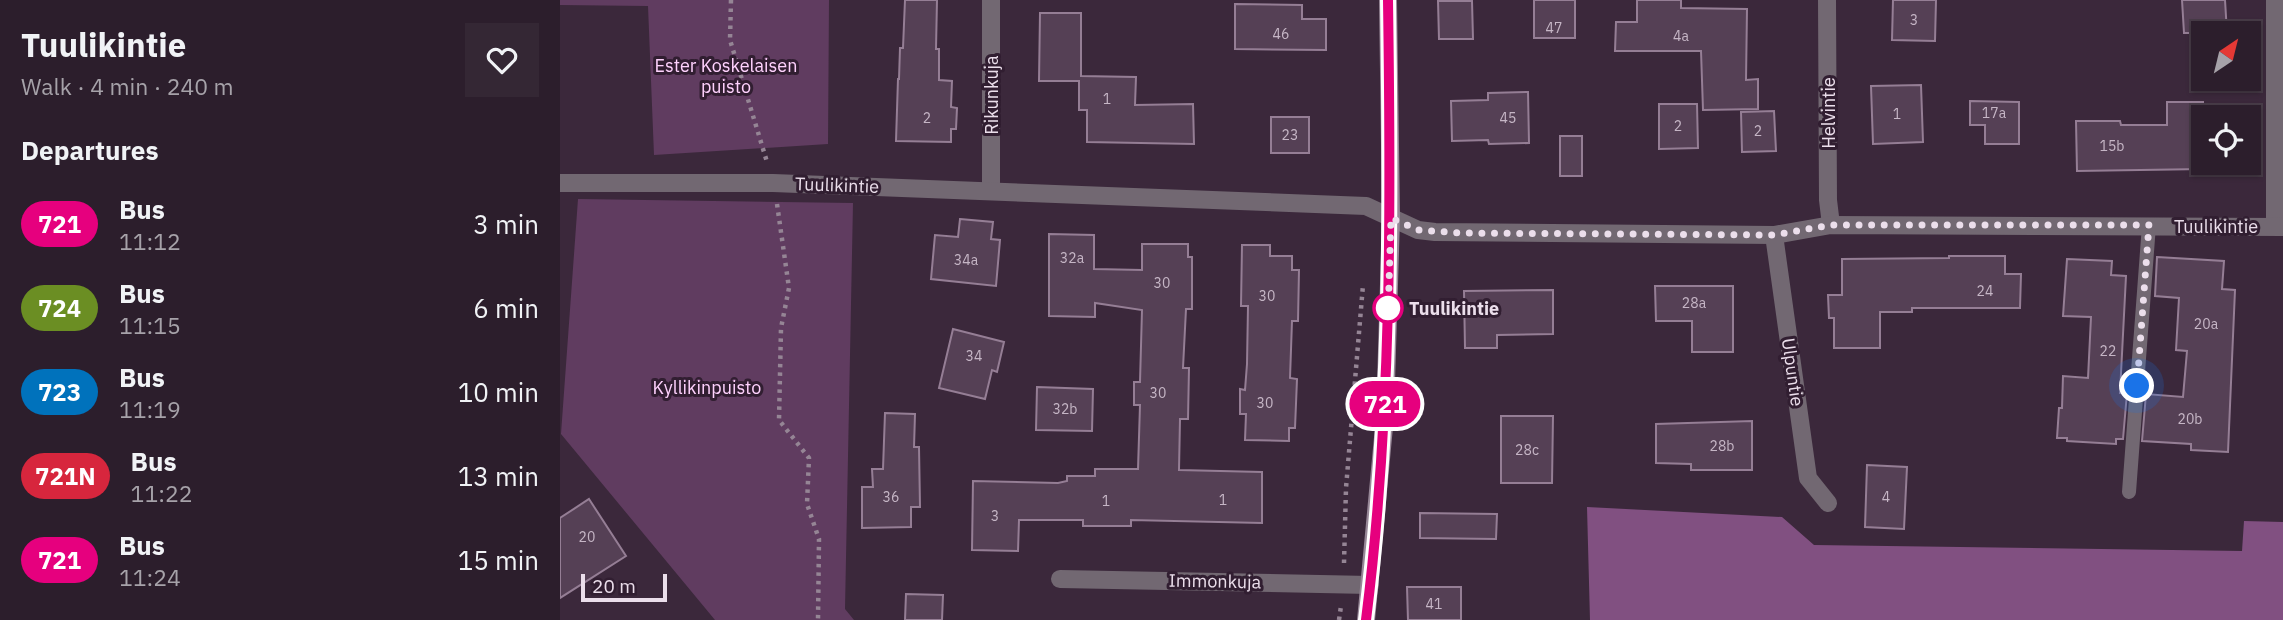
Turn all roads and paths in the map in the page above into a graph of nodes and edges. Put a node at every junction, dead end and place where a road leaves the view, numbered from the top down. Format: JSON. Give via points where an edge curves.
{"nodes":[{"id":1,"x":731,"y":0,"type":"edge"},
{"id":2,"x":991,"y":0,"type":"edge"},
{"id":3,"x":1388,"y":0,"type":"edge"},
{"id":4,"x":1827,"y":0,"type":"edge"},
{"id":5,"x":2275,"y":0,"type":"edge"},
{"id":6,"x":560,"y":183,"type":"edge"},
{"id":7,"x":773,"y":183,"type":"junction"},
{"id":8,"x":991,"y":190,"type":"junction"},
{"id":9,"x":1391,"y":218,"type":"junction"},
{"id":10,"x":1831,"y":225,"type":"junction"},
{"id":11,"x":2149,"y":225,"type":"junction"},
{"id":12,"x":2279,"y":226,"type":"edge"},
{"id":13,"x":1774,"y":235,"type":"junction"},
{"id":14,"x":1364,"y":272,"type":"dead end"},
{"id":15,"x":2129,"y":492,"type":"dead end"},
{"id":16,"x":1828,"y":503,"type":"dead end"},
{"id":17,"x":1060,"y":579,"type":"dead end"},
{"id":18,"x":1344,"y":583,"type":"junction"},
{"id":19,"x":1370,"y":584,"type":"junction"},
{"id":20,"x":818,"y":620,"type":"edge"},
{"id":21,"x":1339,"y":620,"type":"edge"},
{"id":22,"x":1366,"y":620,"type":"edge"}],
"edges":[{"from":1,"to":7,"type":"path","via":[[730,40]]},
{"from":2,"to":8,"type":"street","name":"Rikunkuja"},
{"from":3,"to":9,"type":"street"},
{"from":4,"to":10,"type":"street","name":"Helvintie"},
{"from":5,"to":12,"type":"street"},
{"from":6,"to":7,"type":"street","name":"Tuulikintie"},
{"from":7,"to":8,"type":"street","name":"Tuulikintie"},
{"from":7,"to":20,"type":"path","via":[[789,288],[781,327],[779,419],[809,458],[807,503],[819,539]]},
{"from":8,"to":9,"type":"street","name":"Tuulikintie","via":[[1367,206]]},
{"from":9,"to":13,"type":"street","name":"Tuulikintie","via":[[1435,232]]},
{"from":9,"to":19,"type":"street","via":[[1385,416]]},
{"from":10,"to":11,"type":"street","name":"Tuulikintie"},
{"from":10,"to":13,"type":"street","name":"Tuulikintie"},
{"from":11,"to":12,"type":"street","name":"Tuulikintie"},
{"from":11,"to":15,"type":"lane"},
{"from":13,"to":16,"type":"street","name":"Ulpuntie","via":[[1808,478]]},
{"from":14,"to":18,"type":"path","via":[[1346,488]]},
{"from":17,"to":18,"type":"street","name":"Immonkuja"},
{"from":18,"to":19,"type":"street","name":"Immonkuja"},
{"from":18,"to":21,"type":"path"},
{"from":19,"to":22,"type":"street"}]}
